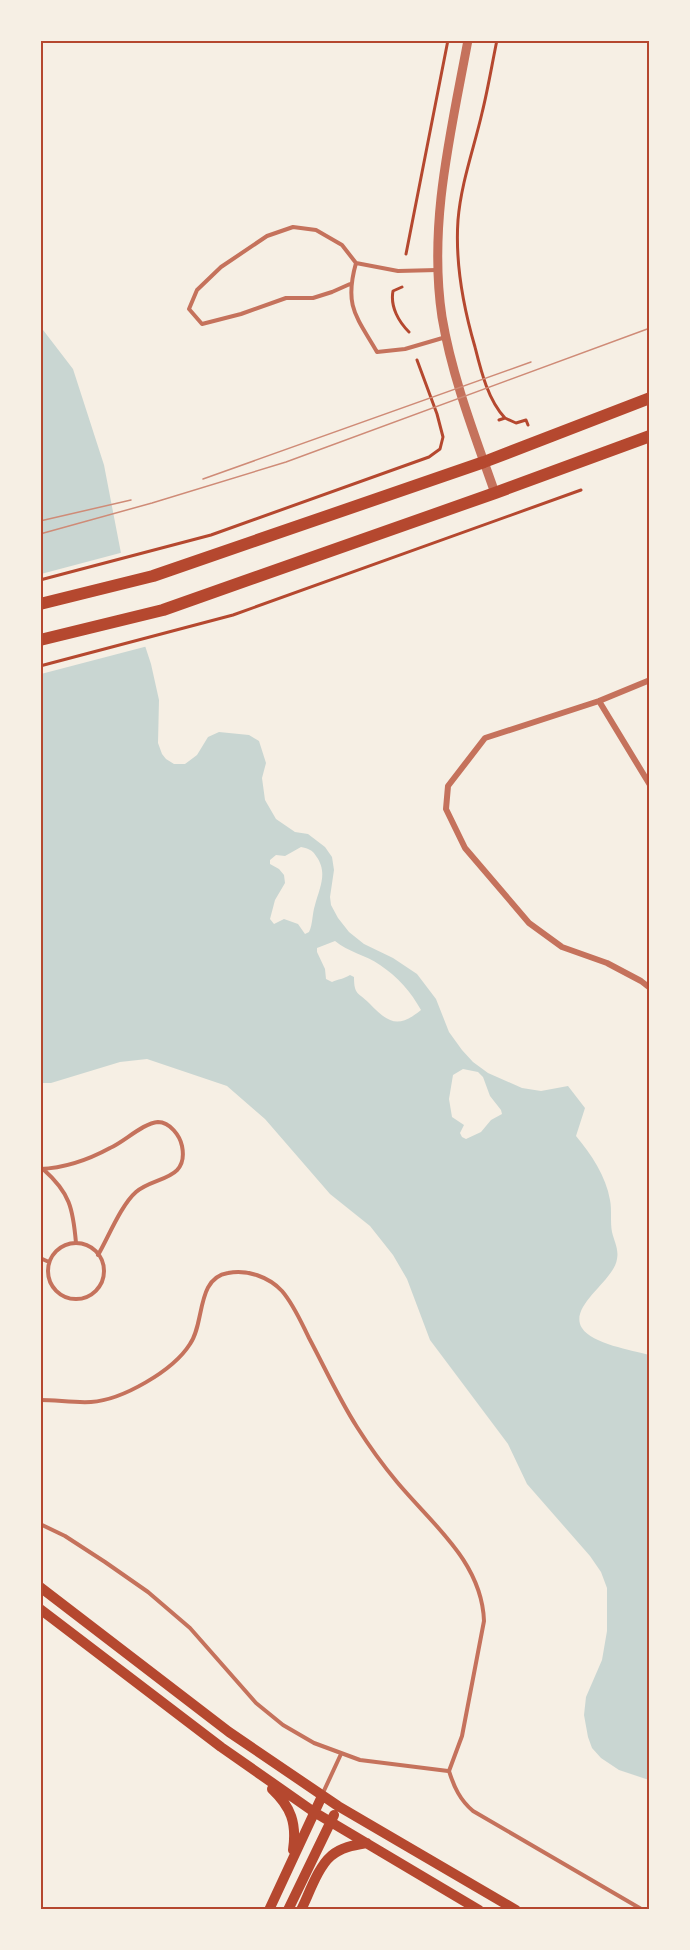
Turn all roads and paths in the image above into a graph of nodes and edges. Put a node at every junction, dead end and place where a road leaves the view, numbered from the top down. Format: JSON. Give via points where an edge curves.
{"nodes":[{"id":1,"x":448,"y":40,"type":"edge"},
{"id":2,"x":468,"y":40,"type":"edge"},
{"id":3,"x":497,"y":40,"type":"edge"},
{"id":4,"x":406,"y":254,"type":"dead end"},
{"id":5,"x":356,"y":263,"type":"junction"},
{"id":6,"x":438,"y":270,"type":"junction"},
{"id":7,"x":350,"y":284,"type":"junction"},
{"id":8,"x":402,"y":287,"type":"dead end"},
{"id":9,"x":409,"y":332,"type":"dead end"},
{"id":10,"x":447,"y":336,"type":"junction"},
{"id":11,"x":417,"y":360,"type":"dead end"},
{"id":12,"x":650,"y":398,"type":"edge"},
{"id":13,"x":505,"y":418,"type":"junction"},
{"id":14,"x":499,"y":420,"type":"dead end"},
{"id":15,"x":528,"y":426,"type":"dead end"},
{"id":16,"x":650,"y":436,"type":"edge"},
{"id":17,"x":484,"y":462,"type":"junction"},
{"id":18,"x":581,"y":490,"type":"dead end"},
{"id":19,"x":495,"y":493,"type":"junction"},
{"id":20,"x":40,"y":580,"type":"edge"},
{"id":21,"x":40,"y":604,"type":"edge"},
{"id":22,"x":40,"y":640,"type":"edge"},
{"id":23,"x":40,"y":666,"type":"edge"},
{"id":24,"x":650,"y":680,"type":"edge"},
{"id":25,"x":599,"y":700,"type":"junction"},
{"id":26,"x":647,"y":776,"type":"edge"},
{"id":27,"x":650,"y":785,"type":"edge"},
{"id":28,"x":650,"y":988,"type":"edge"},
{"id":29,"x":42,"y":1169,"type":"edge"},
{"id":30,"x":76,"y":1244,"type":"junction"},
{"id":31,"x":98,"y":1255,"type":"junction"},
{"id":32,"x":40,"y":1258,"type":"edge"},
{"id":33,"x":49,"y":1262,"type":"junction"},
{"id":34,"x":40,"y":1400,"type":"edge"},
{"id":35,"x":40,"y":1524,"type":"edge"},
{"id":36,"x":40,"y":1587,"type":"edge"},
{"id":37,"x":40,"y":1609,"type":"edge"},
{"id":38,"x":341,"y":1754,"type":"junction"},
{"id":39,"x":246,"y":1764,"type":"junction"},
{"id":40,"x":449,"y":1771,"type":"junction"},
{"id":41,"x":322,"y":1796,"type":"junction"},
{"id":42,"x":338,"y":1806,"type":"junction"},
{"id":43,"x":315,"y":1812,"type":"junction"},
{"id":44,"x":331,"y":1821,"type":"junction"},
{"id":45,"x":367,"y":1843,"type":"junction"},
{"id":46,"x":292,"y":1860,"type":"junction"},
{"id":47,"x":268,"y":1910,"type":"edge"},
{"id":48,"x":288,"y":1910,"type":"edge"},
{"id":49,"x":301,"y":1910,"type":"edge"},
{"id":50,"x":479,"y":1910,"type":"edge"},
{"id":51,"x":516,"y":1910,"type":"edge"},
{"id":52,"x":643,"y":1910,"type":"edge"}],
"edges":[{"from":1,"to":4,"type":"path"},
{"from":2,"to":6,"type":"street","via":[[440,196]]},
{"from":3,"to":13,"type":"path","via":[[465,174],[458,220],[459,272],[465,313],[479,362],[496,408]]},
{"from":5,"to":6,"type":"lane","via":[[398,271]]},
{"from":5,"to":7,"type":"lane"},
{"from":5,"to":7,"type":"lane","via":[[342,245],[316,230],[293,227],[267,236],[221,267],[197,290],[189,309],[202,324],[286,298],[313,298]]},
{"from":6,"to":10,"type":"street"},
{"from":7,"to":10,"type":"lane","via":[[352,309],[377,352],[405,349]]},
{"from":8,"to":9,"type":"path","via":[[393,291],[391,298],[399,322]]},
{"from":10,"to":17,"type":"street"},
{"from":11,"to":20,"type":"path","via":[[444,441],[429,457],[211,535]]},
{"from":12,"to":17,"type":"main road"},
{"from":13,"to":14,"type":"path"},
{"from":13,"to":15,"type":"path","via":[[516,423],[526,420]]},
{"from":16,"to":19,"type":"main road"},
{"from":17,"to":19,"type":"street"},
{"from":17,"to":21,"type":"main road","via":[[153,576]]},
{"from":18,"to":23,"type":"path","via":[[233,615]]},
{"from":19,"to":22,"type":"main road","via":[[163,610]]},
{"from":24,"to":25,"type":"street"},
{"from":25,"to":26,"type":"street"},
{"from":25,"to":28,"type":"street","via":[[485,738],[448,786],[446,809],[465,848],[529,923],[562,946],[607,963]]},
{"from":26,"to":27,"type":"street"},
{"from":29,"to":30,"type":"lane","via":[[57,1182],[71,1208]]},
{"from":29,"to":31,"type":"lane","via":[[87,1159],[159,1122],[172,1127],[181,1140],[180,1167],[169,1177],[135,1193]]},
{"from":30,"to":31,"type":"lane","via":[[85,1245]]},
{"from":30,"to":33,"type":"lane","via":[[60,1249]]},
{"from":31,"to":33,"type":"lane","via":[[102,1264],[101,1283],[87,1297],[78,1299],[60,1294],[53,1287]]},
{"from":32,"to":33,"type":"lane"},
{"from":34,"to":40,"type":"lane","via":[[92,1402],[126,1392],[158,1375],[192,1343],[210,1282],[225,1273],[244,1271],[281,1290],[376,1455],[464,1558],[480,1590],[484,1621],[462,1736]]},
{"from":35,"to":38,"type":"lane","via":[[73,1541],[148,1592],[190,1628],[256,1703],[283,1725]]},
{"from":36,"to":41,"type":"main road","via":[[229,1732]]},
{"from":37,"to":39,"type":"main road"},
{"from":38,"to":40,"type":"lane"},
{"from":38,"to":41,"type":"lane"},
{"from":39,"to":43,"type":"main road"},
{"from":39,"to":46,"type":"main road","via":[[290,1811],[295,1838]]},
{"from":40,"to":52,"type":"lane","via":[[457,1792],[473,1811]]},
{"from":41,"to":42,"type":"main road"},
{"from":41,"to":43,"type":"main road"},
{"from":42,"to":44,"type":"main road"},
{"from":42,"to":51,"type":"main road"},
{"from":43,"to":44,"type":"main road"},
{"from":43,"to":46,"type":"main road"},
{"from":44,"to":45,"type":"main road"},
{"from":44,"to":48,"type":"main road"},
{"from":45,"to":49,"type":"main road","via":[[332,1855]]},
{"from":45,"to":50,"type":"main road"},
{"from":46,"to":47,"type":"main road"}]}
